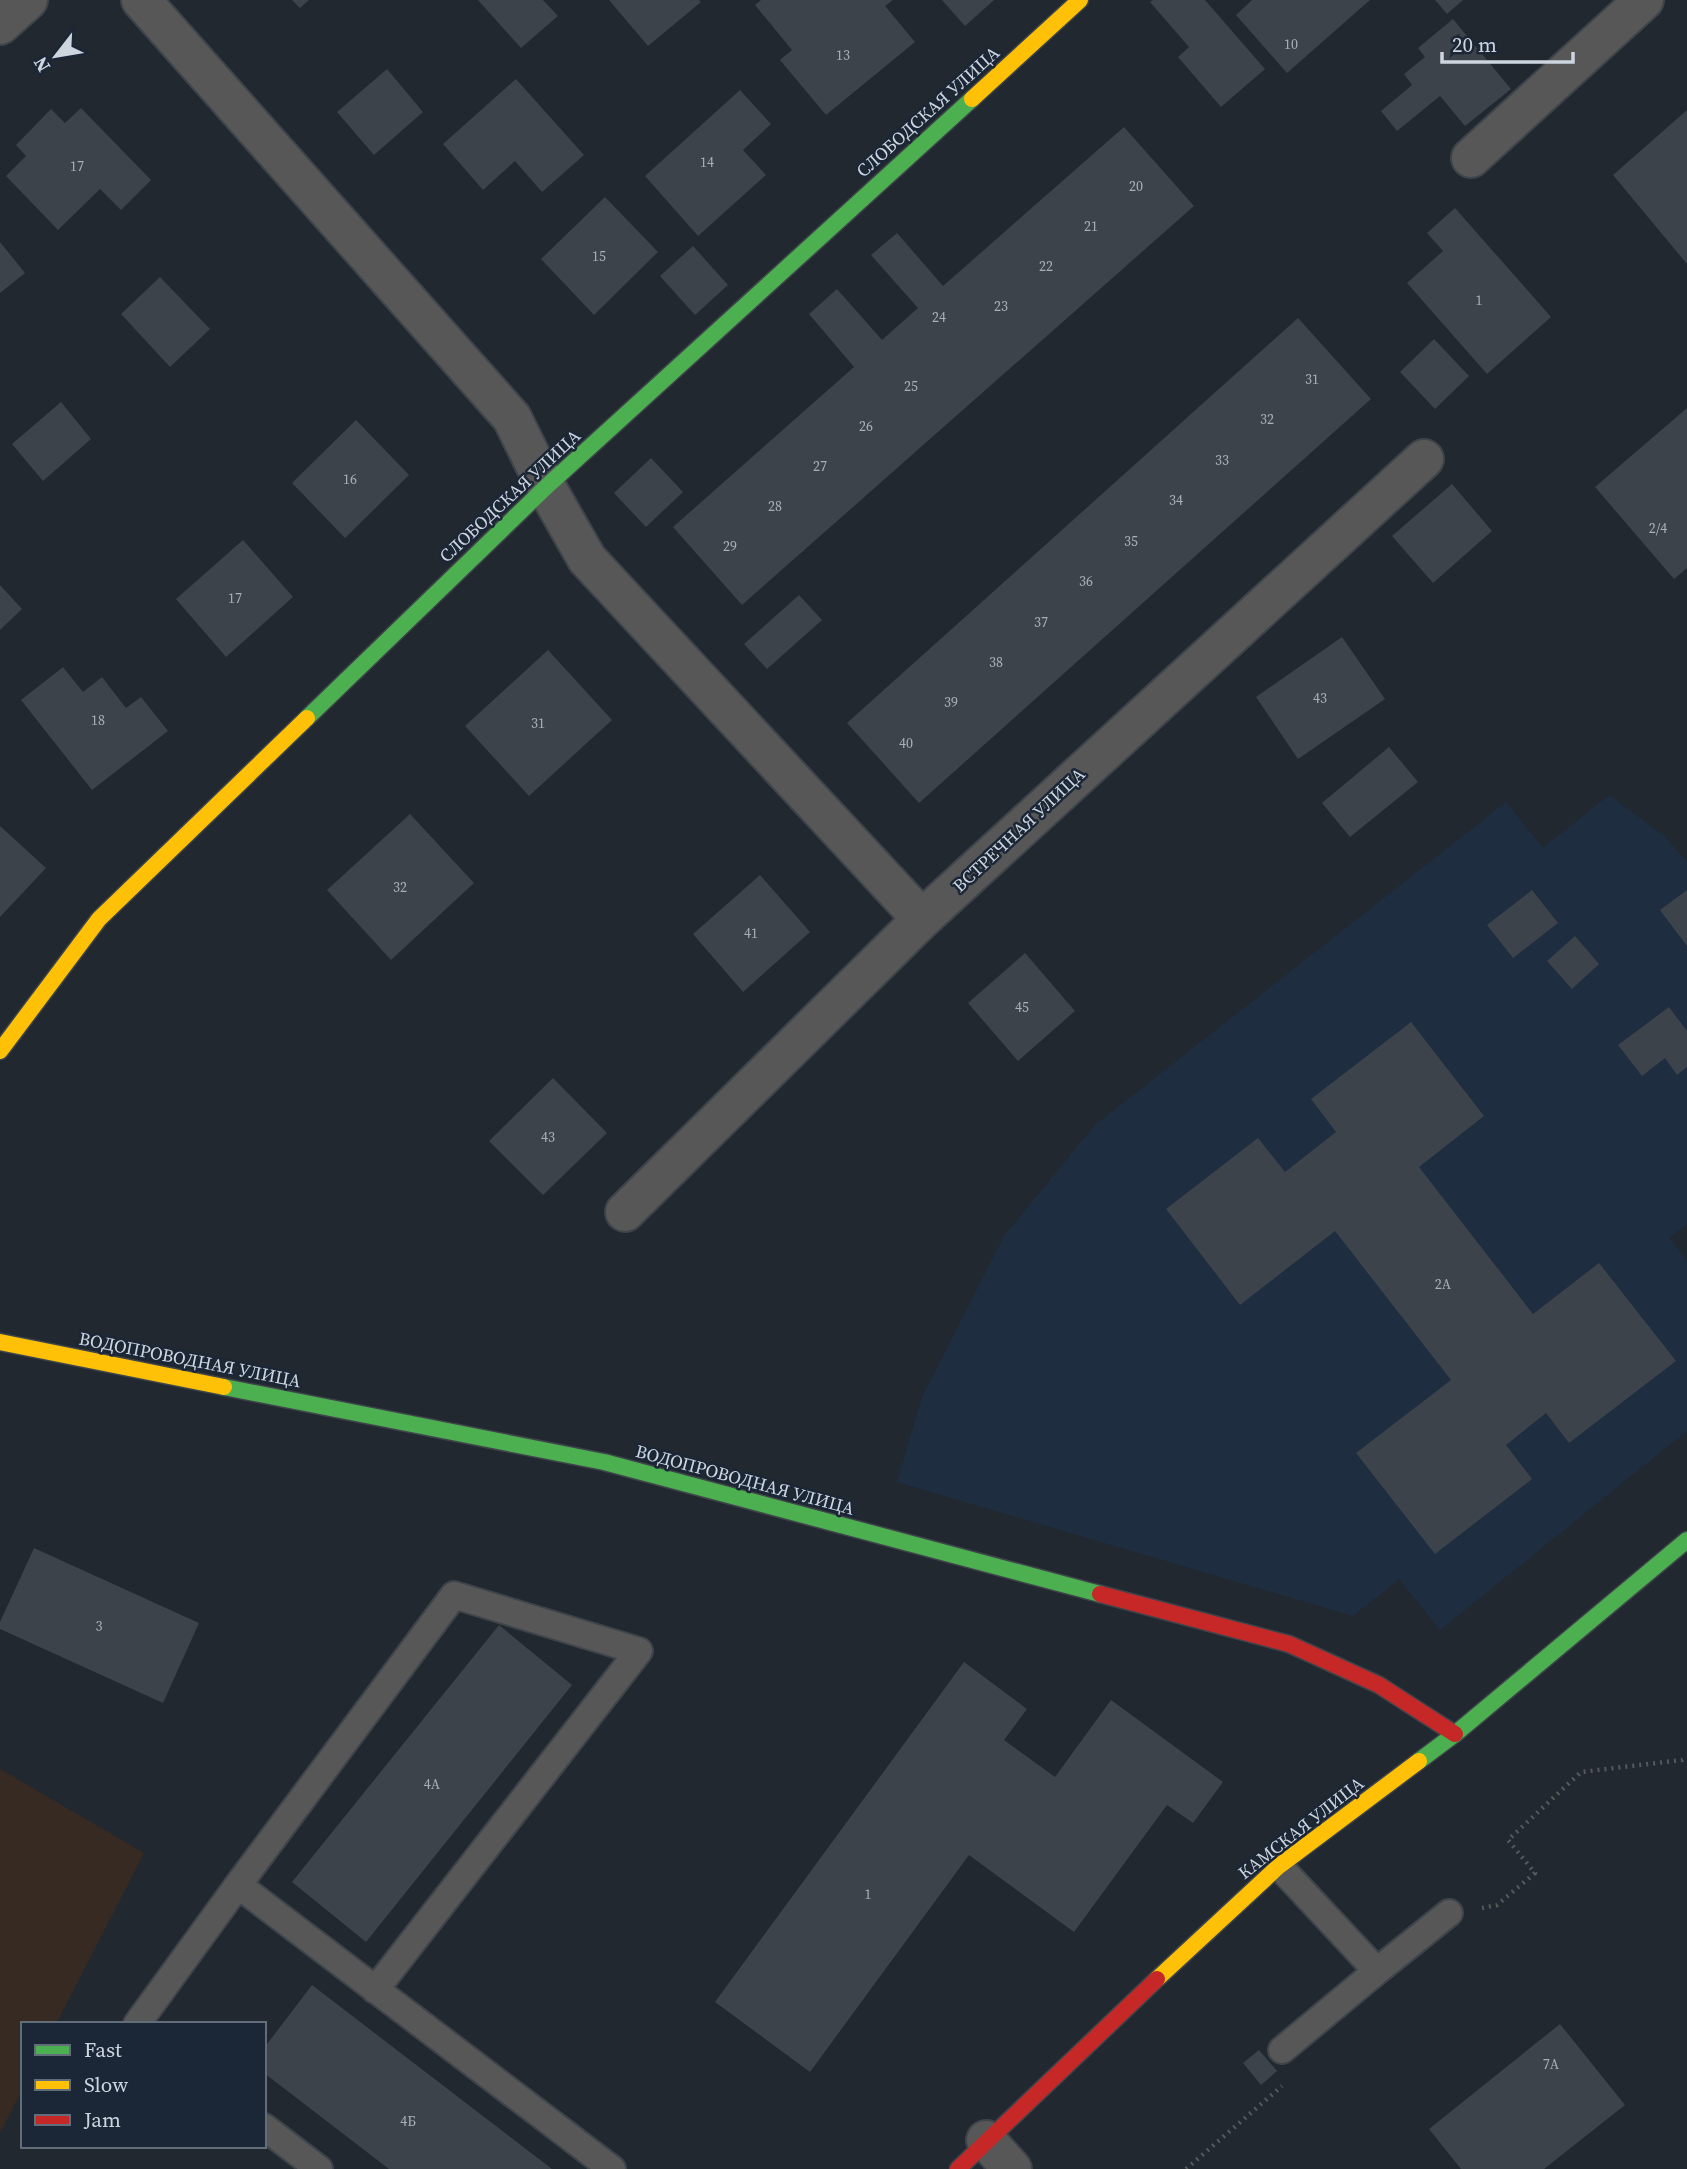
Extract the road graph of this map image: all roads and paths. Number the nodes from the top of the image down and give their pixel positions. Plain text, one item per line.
1 (28, 0) edge
2 (141, 0) edge
3 (1080, 0) edge
4 (1644, 0) edge
5 (0, 25) edge
6 (1471, 158) dead end
7 (1424, 459) dead end
8 (546, 487) junction
9 (922, 919) junction
10 (0, 1051) edge
11 (625, 1212) dead end
12 (0, 1342) edge
13 (1687, 1540) edge
14 (1455, 1734) junction
15 (1687, 1757) edge
16 (1279, 1866) junction
17 (238, 1885) junction
18 (1497, 1905) dead end
19 (1449, 1913) dead end
20 (1377, 1970) junction
21 (375, 1990) junction
22 (138, 2022) edge
23 (1282, 2050) joint
24 (266, 2129) edge
25 (986, 2140) junction
26 (319, 2169) edge
27 (612, 2169) edge
28 (958, 2169) edge
29 (1012, 2169) edge
30 (1186, 2169) edge

1 - 5 street
2 - 8 street
3 - 8 street, СЛОБОДСКАЯ УЛИЦА
4 - 6 street
7 - 9 street, ВСТРЕЧНАЯ УЛИЦА
8 - 9 street
8 - 10 street, СЛОБОДСКАЯ УЛИЦА
9 - 11 street, ВСТРЕЧНАЯ УЛИЦА
12 - 14 street, ВОДОПРОВОДНАЯ УЛИЦА
13 - 14 street, КАМСКАЯ УЛИЦА
14 - 16 street, КАМСКАЯ УЛИЦА
15 - 18 path
16 - 20 lane
16 - 25 street, КАМСКАЯ УЛИЦА
17 - 21 lane
17 - 21 lane
17 - 22 lane
19 - 20 lane
20 - 23 lane
21 - 27 lane
23 - 30 path
24 - 26 lane
25 - 28 street, КАМСКАЯ УЛИЦА
25 - 29 street

